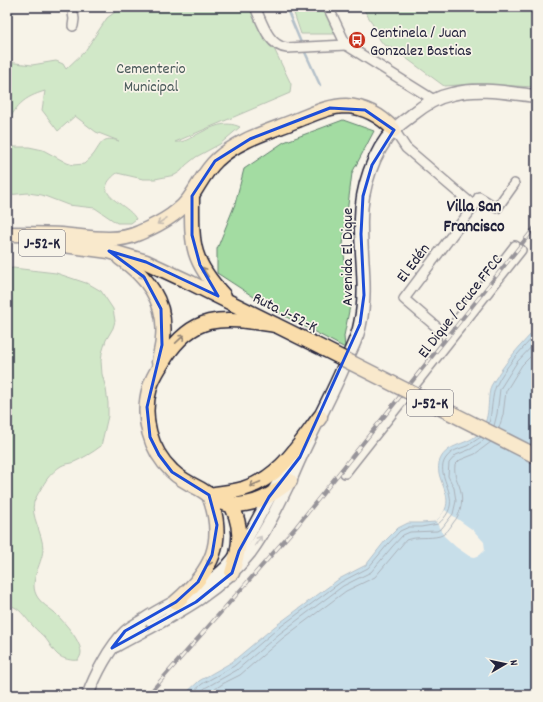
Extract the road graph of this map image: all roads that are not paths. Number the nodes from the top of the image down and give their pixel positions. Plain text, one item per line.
1 (72, 7) edge
2 (255, 7) edge
3 (328, 7) edge
4 (73, 26) dead end
5 (346, 44) junction
6 (536, 96) edge
7 (434, 100) junction
8 (394, 130) junction
9 (514, 184) dead end
10 (192, 196) junction
11 (474, 206) junction
12 (7, 234) edge
13 (7, 241) edge
14 (109, 251) junction
15 (230, 302) junction
16 (275, 325) junction
17 (447, 338) junction
18 (157, 370) junction
19 (320, 417) junction
20 (536, 456) edge
21 (300, 457) junction
22 (345, 473) dead end
23 (290, 481) junction
24 (223, 492) junction
25 (209, 495) junction
26 (269, 497) junction
27 (232, 505) junction
28 (239, 551) junction
29 (232, 573) junction
30 (176, 602) junction
31 (112, 648) junction
32 (88, 695) edge

1 - 4 street
2 - 5 street
3 - 5 street
5 - 7 street
6 - 7 main road, Avenida El Dique
7 - 8 main road, Avenida El Dique
8 - 10 main road
8 - 11 street
8 - 19 main road, Avenida El Dique
9 - 11 street
10 -> 12 main road
15 -> 10 main road
11 - 17 street, El Edén
13 - 14 main road, Ruta J-52-K / J-52-K
14 - 15 main road, Ruta J-52-K / J-52-K
14 -> 18 main road
15 - 16 main road, Ruta J-52-K / J-52-K
18 -> 16 main road
16 - 20 main road, Ruta J-52-K / J-52-K, bridge
17 - 17 street, El Dique / Cruce FFCC
17 - 22 street, El Dique / Cruce FFCC
18 - 25 main road
19 - 21 main road, Avenida El Dique
19 -> 24 main road
21 - 23 main road, Avenida El Dique
21 - 26 street
23 - 26 main road
29 -> 23 street
24 - 25 main road
24 - 27 main road
25 - 27 main road
25 -> 30 main road
26 - 27 main road
26 - 28 street
27 - 28 main road
28 - 29 main road
28 - 30 street
31 -> 29 street
30 - 31 street
31 - 32 street

